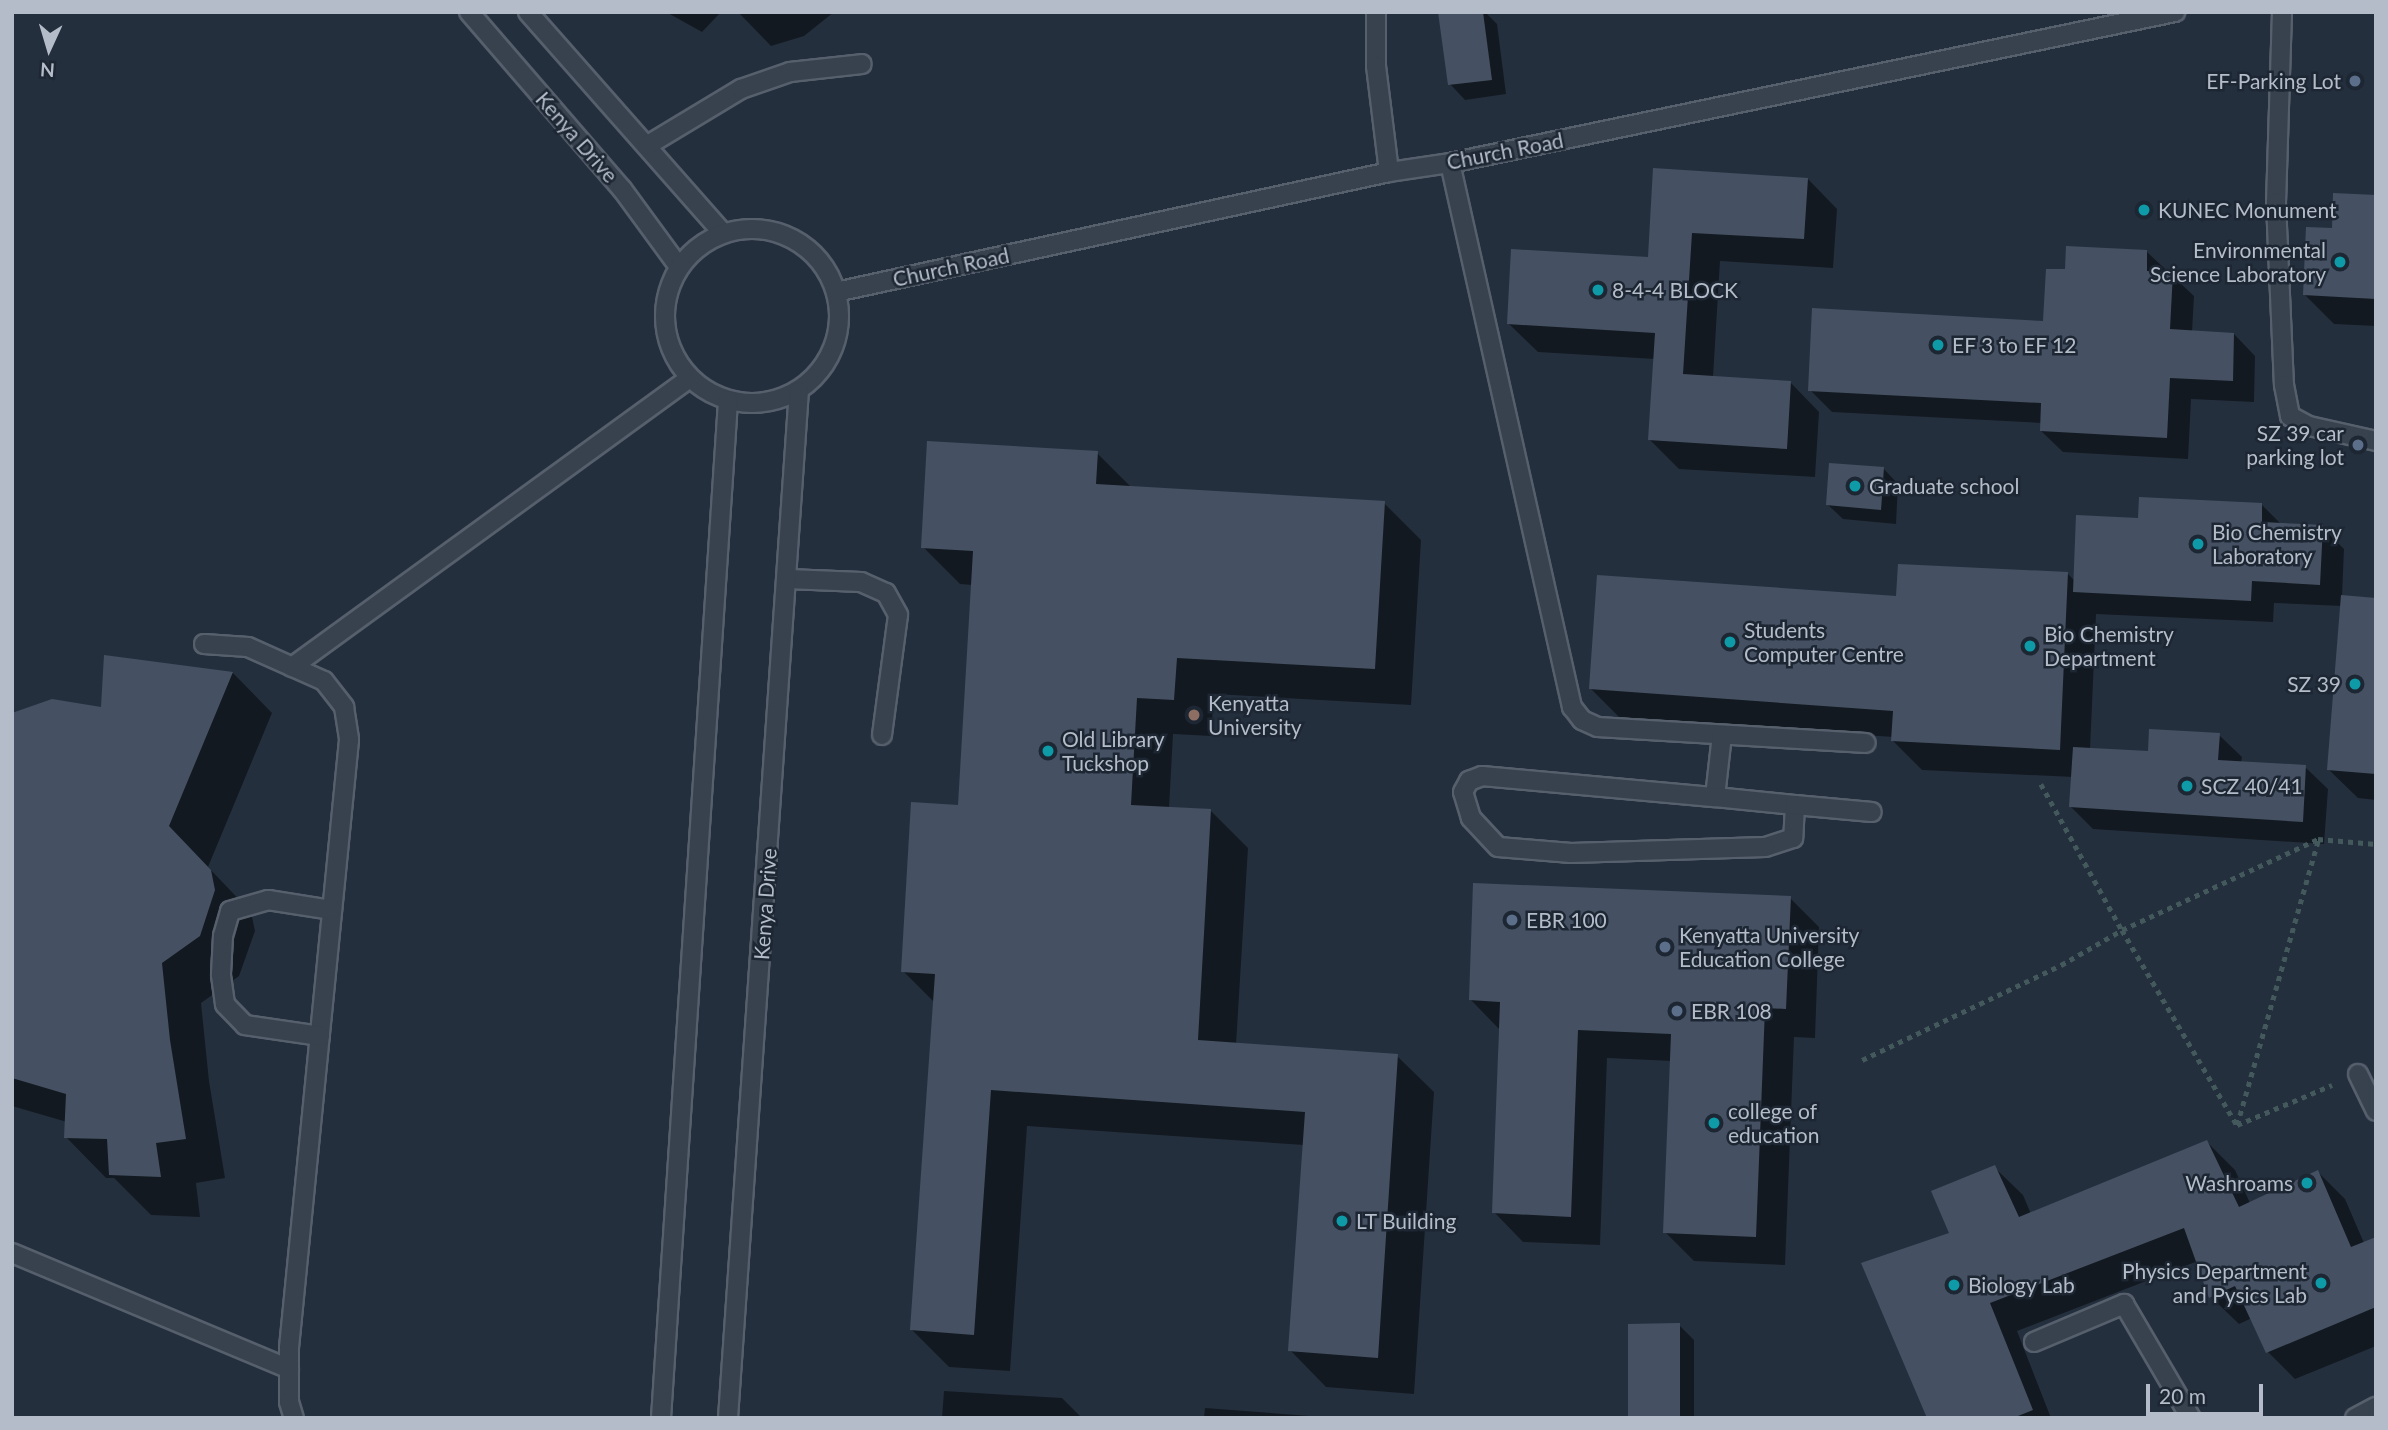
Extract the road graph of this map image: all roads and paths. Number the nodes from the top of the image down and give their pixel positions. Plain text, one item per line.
1 (469, 12) edge
2 (528, 12) edge
3 (1376, 12) edge
4 (2175, 12) edge
5 (2282, 12) edge
6 (862, 64) dead end
7 (648, 145) junction
8 (1450, 163) junction
9 (1389, 173) junction
10 (723, 233) junction
11 (679, 267) junction
12 (836, 292) junction
13 (689, 379) junction
14 (799, 391) junction
15 (729, 400) junction
16 (2376, 441) edge
17 (788, 579) junction
18 (204, 643) dead end
19 (292, 667) junction
20 (882, 735) dead end
21 (1722, 735) junction
22 (1866, 743) dead end
23 (2040, 784) dead end
24 (1714, 797) junction
25 (1795, 805) junction
26 (1872, 812) dead end
27 (2318, 839) junction
28 (2376, 844) edge
29 (332, 909) junction
30 (2122, 930) junction
31 (320, 1036) junction
32 (1862, 1060) dead end
33 (2358, 1074) joint
34 (2376, 1111) edge
35 (2237, 1125) junction
36 (12, 1253) edge
37 (2034, 1342) dead end
38 (289, 1369) junction
39 (2376, 1407) edge
40 (294, 1418) edge
41 (661, 1418) edge
42 (728, 1418) edge
43 (2190, 1418) edge
44 (2355, 1418) edge

1 - 11 lane, Kenya Drive
2 - 7 lane
3 - 9 lane
4 - 8 lane, Church Road
5 - 16 lane
6 - 7 lane
7 - 10 lane
8 - 9 lane, Church Road
8 - 21 lane
9 - 12 lane, Church Road
10 - 11 lane
10 - 12 lane
11 - 13 lane
12 - 14 lane
13 - 15 lane
13 - 19 lane
14 - 15 lane
14 - 17 lane, Kenya Drive
15 - 41 lane
17 - 20 lane
17 - 42 lane, Kenya Drive
18 - 19 lane
19 - 29 lane
21 - 22 lane
21 - 24 lane
23 - 30 path
24 - 25 lane
24 - 25 lane
25 - 26 lane
27 - 28 path
27 - 30 path
27 - 35 path
29 - 31 lane
29 - 31 lane
30 - 32 path
30 - 35 path
31 - 38 lane
33 - 34 lane
33 - 35 path
36 - 38 lane
37 - 43 lane
38 - 40 lane
39 - 44 lane

